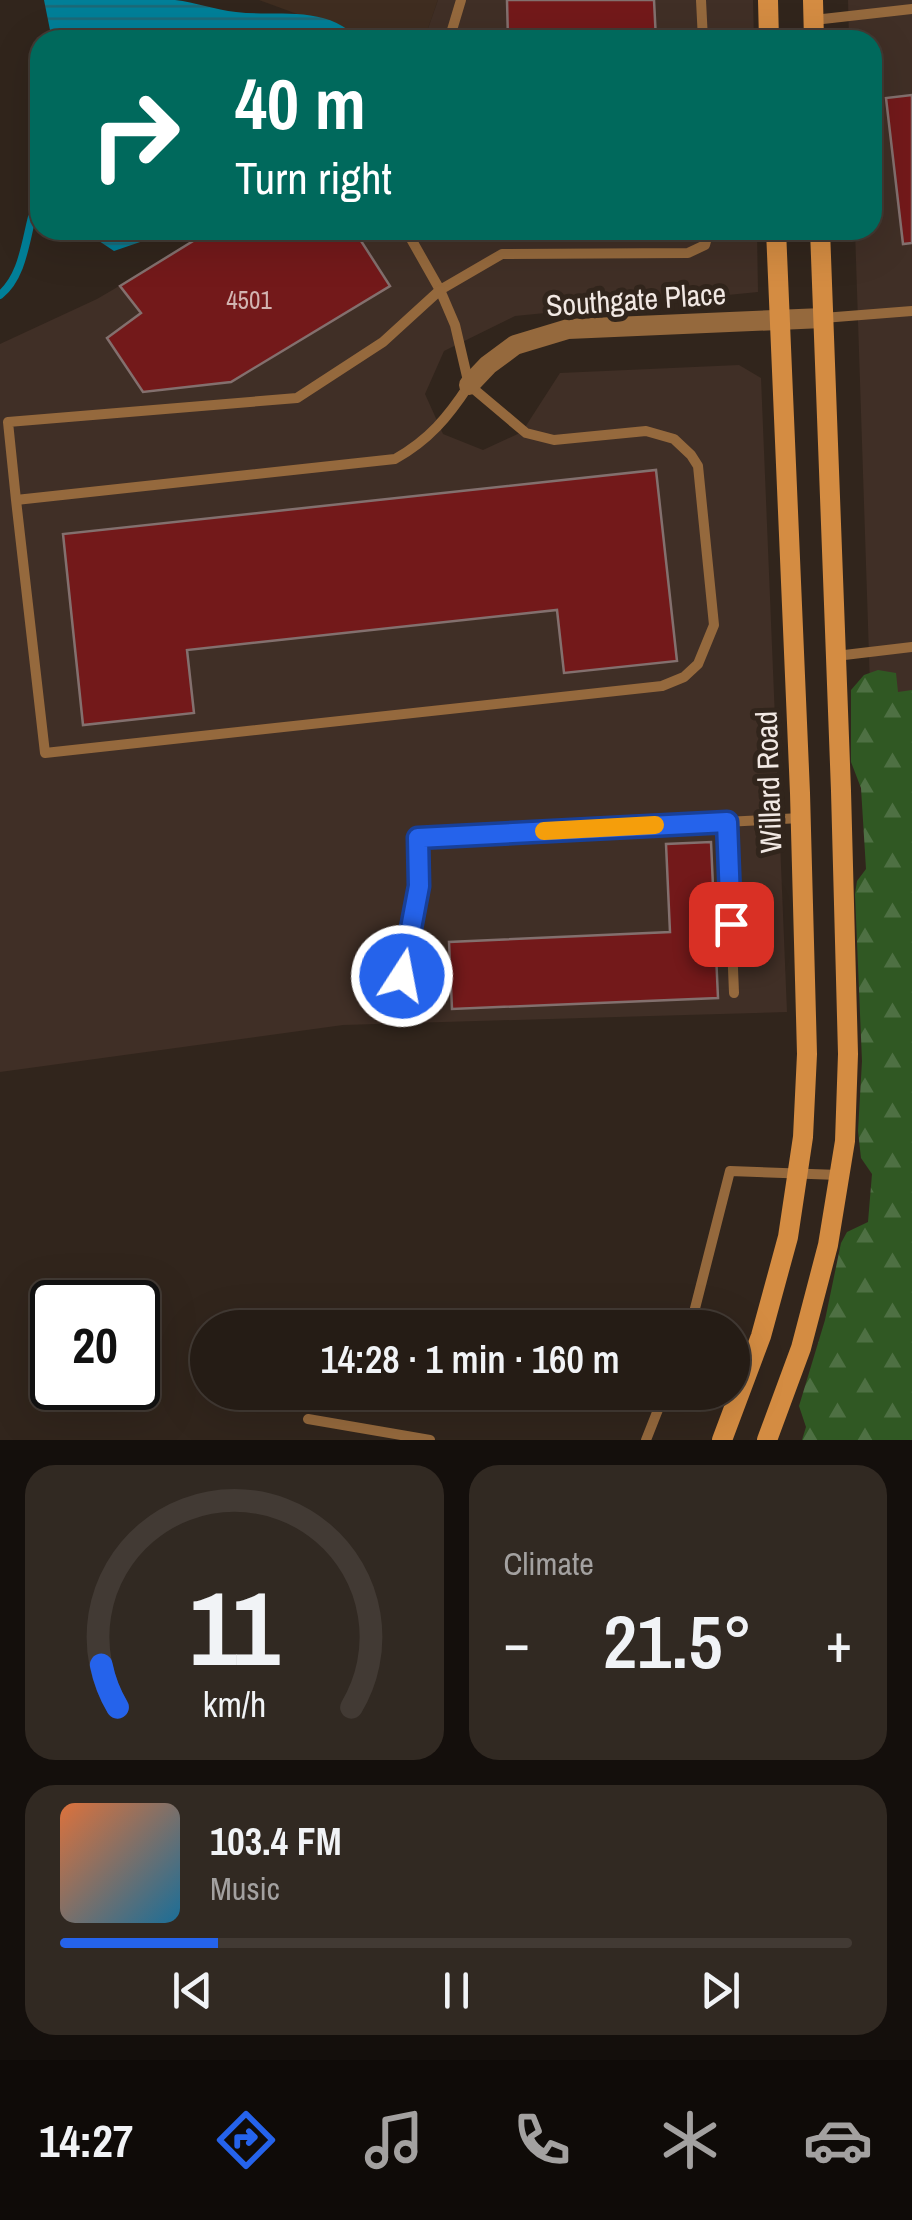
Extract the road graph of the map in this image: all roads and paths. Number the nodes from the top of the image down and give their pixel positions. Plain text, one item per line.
1 (461, 0) edge
2 (701, 0) edge
3 (768, 0) edge
4 (912, 9) edge
5 (813, 20) edge
6 (452, 30) edge
7 (702, 30) edge
8 (770, 30) edge
9 (412, 240) edge
10 (706, 240) edge
11 (776, 240) edge
12 (820, 240) edge
13 (440, 290) junction
14 (912, 311) edge
15 (823, 318) junction
16 (779, 320) junction
17 (468, 384) junction
18 (16, 500) junction
19 (912, 647) edge
20 (836, 656) junction
21 (800, 818) junction
22 (727, 822) junction
23 (402, 976) dead end
24 (734, 993) dead end
25 (798, 1173) junction
26 (839, 1175) junction
27 (695, 1310) edge
28 (658, 1410) edge
29 (308, 1419) dead end
30 (430, 1440) edge
31 (646, 1440) edge
32 (722, 1440) edge
33 (767, 1440) edge

1 - 6 lane
2 - 7 lane
3 - 8 main road
4 - 5 lane
9 - 13 lane
10 - 13 lane
11 - 16 main road, Willard Road
12 - 15 main road
13 - 17 lane
13 - 18 lane
14 - 15 lane
15 - 16 street, Southgate Place
15 - 20 main road
16 - 17 street, Southgate Place
16 - 21 main road, Willard Road
17 - 18 lane
17 - 18 lane
19 - 20 lane
20 - 26 main road
21 - 22 lane
21 - 25 main road, Willard Road
22 - 23 lane
22 - 24 lane
25 - 26 lane
25 - 27 lane
25 - 32 main road, Willard Road
26 - 33 main road
28 - 31 lane
29 - 30 lane

